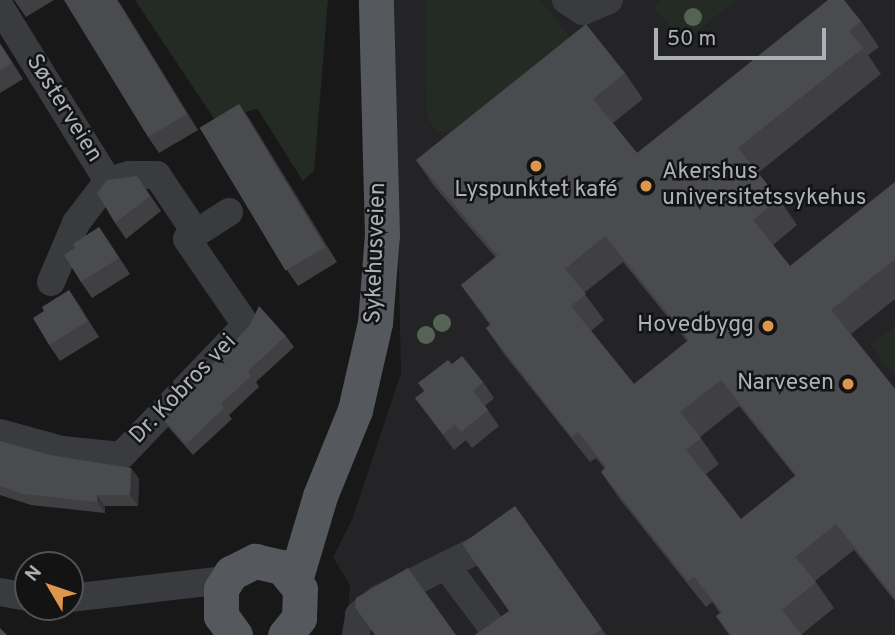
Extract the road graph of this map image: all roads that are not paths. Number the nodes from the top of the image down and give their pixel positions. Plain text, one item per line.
1 (376, 0) edge
2 (565, 0) edge
3 (609, 0) edge
4 (0, 7) edge
5 (8, 37) edge
6 (108, 181) junction
7 (229, 212) dead end
8 (196, 233) junction
9 (51, 282) dead end
10 (0, 433) edge
11 (320, 496) junction
12 (485, 546) edge
13 (264, 561) junction
14 (446, 566) junction
15 (296, 580) junction
16 (84, 597) edge
17 (224, 617) edge
18 (298, 629) edge
19 (356, 635) edge
20 (498, 635) edge

1 - 11 main road, Sykehusveien
2 - 3 street
4 - 5 street, Søsterveien
5 - 6 street, Søsterveien
6 - 8 street, Søsterveien
6 - 9 street
7 - 8 street
8 - 10 street, Dr. Kobros vei
11 - 13 main road, Sykehusveien
11 - 15 main road, Sykehusveien
12 - 14 street
13 - 15 main road
13 - 17 main road
14 - 19 street
14 - 20 street
15 - 18 main road
16 - 17 street

